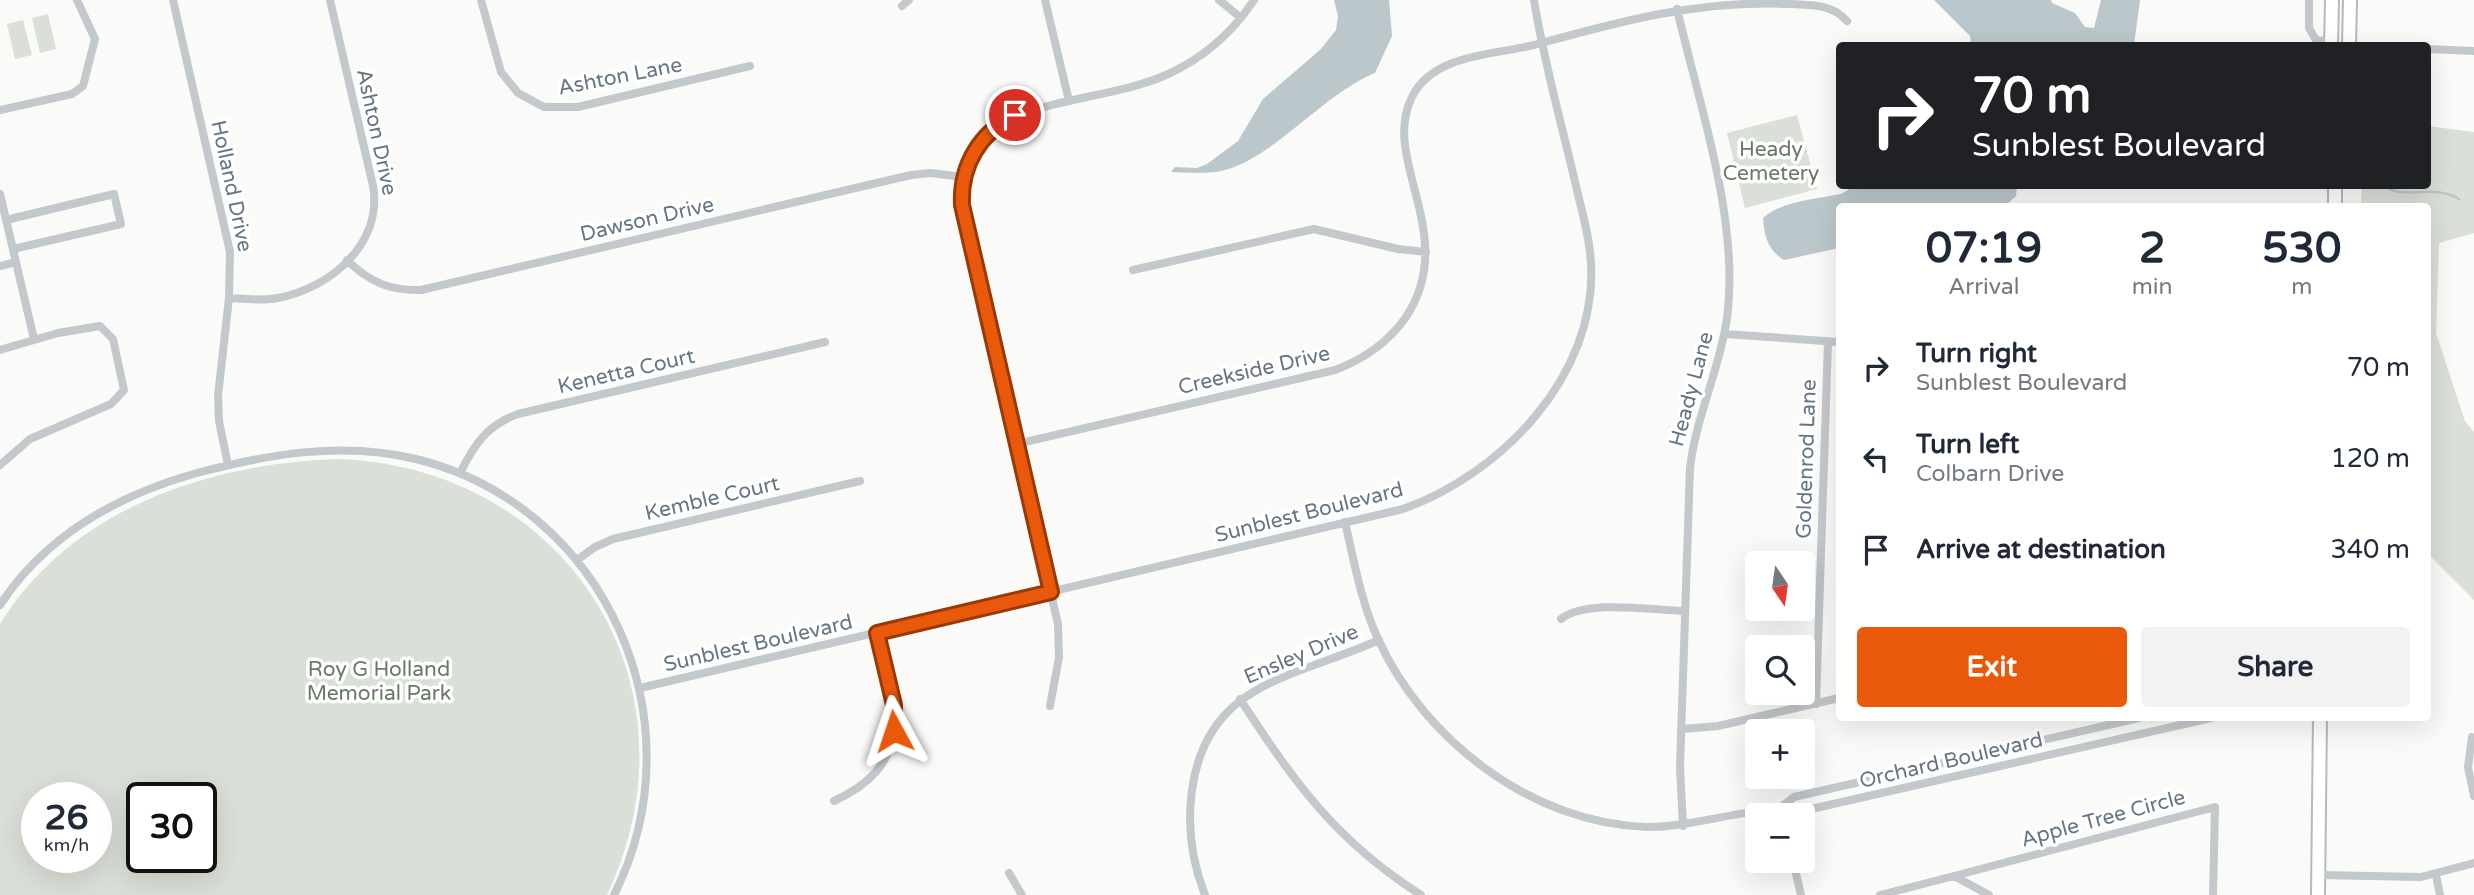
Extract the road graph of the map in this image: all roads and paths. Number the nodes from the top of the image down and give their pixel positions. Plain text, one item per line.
1 (77, 0) edge
2 (173, 0) edge
3 (330, 0) edge
4 (481, 0) edge
5 (1045, 0) edge
6 (1219, 0) edge
7 (1254, 0) edge
8 (1534, 0) edge
9 (2309, 0) edge
10 (2332, 0) edge
11 (2350, 0) edge
12 (1677, 9) junction
13 (1241, 18) junction
14 (1847, 22) dead end
15 (1543, 42) junction
16 (2324, 42) edge
17 (2331, 42) edge
18 (2349, 42) edge
19 (2431, 49) edge
20 (2474, 51) edge
21 (750, 66) dead end
22 (1069, 101) junction
23 (0, 110) edge
24 (963, 177) junction
25 (0, 194) edge
26 (6, 220) junction
27 (13, 249) junction
28 (1426, 252) junction
29 (347, 260) junction
30 (16, 262) junction
31 (0, 266) edge
32 (1133, 270) dead end
33 (229, 298) junction
34 (1725, 334) junction
35 (34, 339) junction
36 (825, 342) dead end
37 (1828, 342) junction
38 (1836, 342) edge
39 (0, 350) edge
40 (1016, 443) junction
41 (0, 465) edge
42 (228, 465) junction
43 (460, 473) junction
44 (860, 481) dead end
45 (1345, 522) junction
46 (578, 561) junction
47 (1051, 592) junction
48 (0, 605) edge
49 (1685, 611) junction
50 (1561, 619) dead end
51 (877, 633) junction
52 (1379, 640) junction
53 (640, 688) junction
54 (1240, 699) junction
55 (1836, 699) edge
56 (1816, 704) junction
57 (1050, 706) dead end
58 (2125, 721) edge
59 (2198, 721) edge
60 (2320, 721) edge
61 (1682, 729) junction
62 (2472, 737) edge
63 (2474, 796) edge
64 (834, 802) dead end
65 (1789, 803) edge
66 (1815, 808) edge
67 (1745, 817) edge
68 (1684, 826) junction
69 (2474, 863) edge
70 (1009, 873) dead end
71 (1796, 873) edge
72 (2319, 875) junction
73 (2436, 875) junction
74 (1954, 876) junction
75 (614, 895) edge
76 (1022, 895) edge
77 (1205, 895) edge
78 (1421, 895) edge
79 (1801, 895) edge
80 (1880, 895) edge
81 (1989, 895) edge
82 (2213, 895) edge
83 (2318, 895) edge
84 (2440, 895) edge

1 - 23 street
2 - 33 street, Holland Drive
3 - 29 street, Ashton Drive
4 - 21 street, Ashton Lane
5 - 22 street
6 - 13 street
7 - 13 street
8 - 15 street, Sunblest Boulevard
9 - 16 street
10 - 17 main road
11 - 18 main road
12 - 14 street, Creekside Drive
12 - 15 street, Creekside Drive
12 - 34 street, Heady Lane
13 - 22 street
15 - 28 street, Creekside Drive
15 - 45 street, Sunblest Boulevard
19 - 20 street
22 - 24 street
24 - 29 street, Dawson Drive
24 - 40 street
25 - 26 street
26 - 27 street
26 - 27 street
27 - 30 street
28 - 32 street
28 - 40 street, Creekside Drive
29 - 33 street, Ashton Drive
30 - 31 street
30 - 35 street
33 - 42 street, Holland Drive
34 - 37 street
34 - 49 street, Heady Lane
35 - 39 street
35 - 41 street
36 - 43 street, Kenetta Court
37 - 38 street
37 - 56 street, Goldenrod Lane
40 - 47 street
42 - 43 street
42 - 48 street
43 - 46 street
44 - 46 street, Kemble Court
45 - 47 street, Sunblest Boulevard
45 - 52 street, Orchard Boulevard
46 - 53 street
47 - 51 street, Sunblest Boulevard
47 - 57 street
49 - 50 street
49 - 61 street, Heady Lane
51 - 53 street, Sunblest Boulevard
51 - 64 street
52 - 54 street, Ensley Drive
52 - 68 street, Orchard Boulevard
53 - 75 street
54 - 77 street, Ensley Drive
54 - 78 street
55 - 56 street
56 - 61 street
58 - 65 street, Orchard Boulevard
59 - 66 street, Orchard Boulevard
60 - 72 main road
61 - 68 street, Heady Lane
62 - 63 street
67 - 68 street, Orchard Boulevard
69 - 73 street
70 - 76 street
71 - 79 street
72 - 73 street
72 - 83 main road
73 - 84 street
74 - 80 street
74 - 81 street
74 - 82 street, Apple Tree Circle

